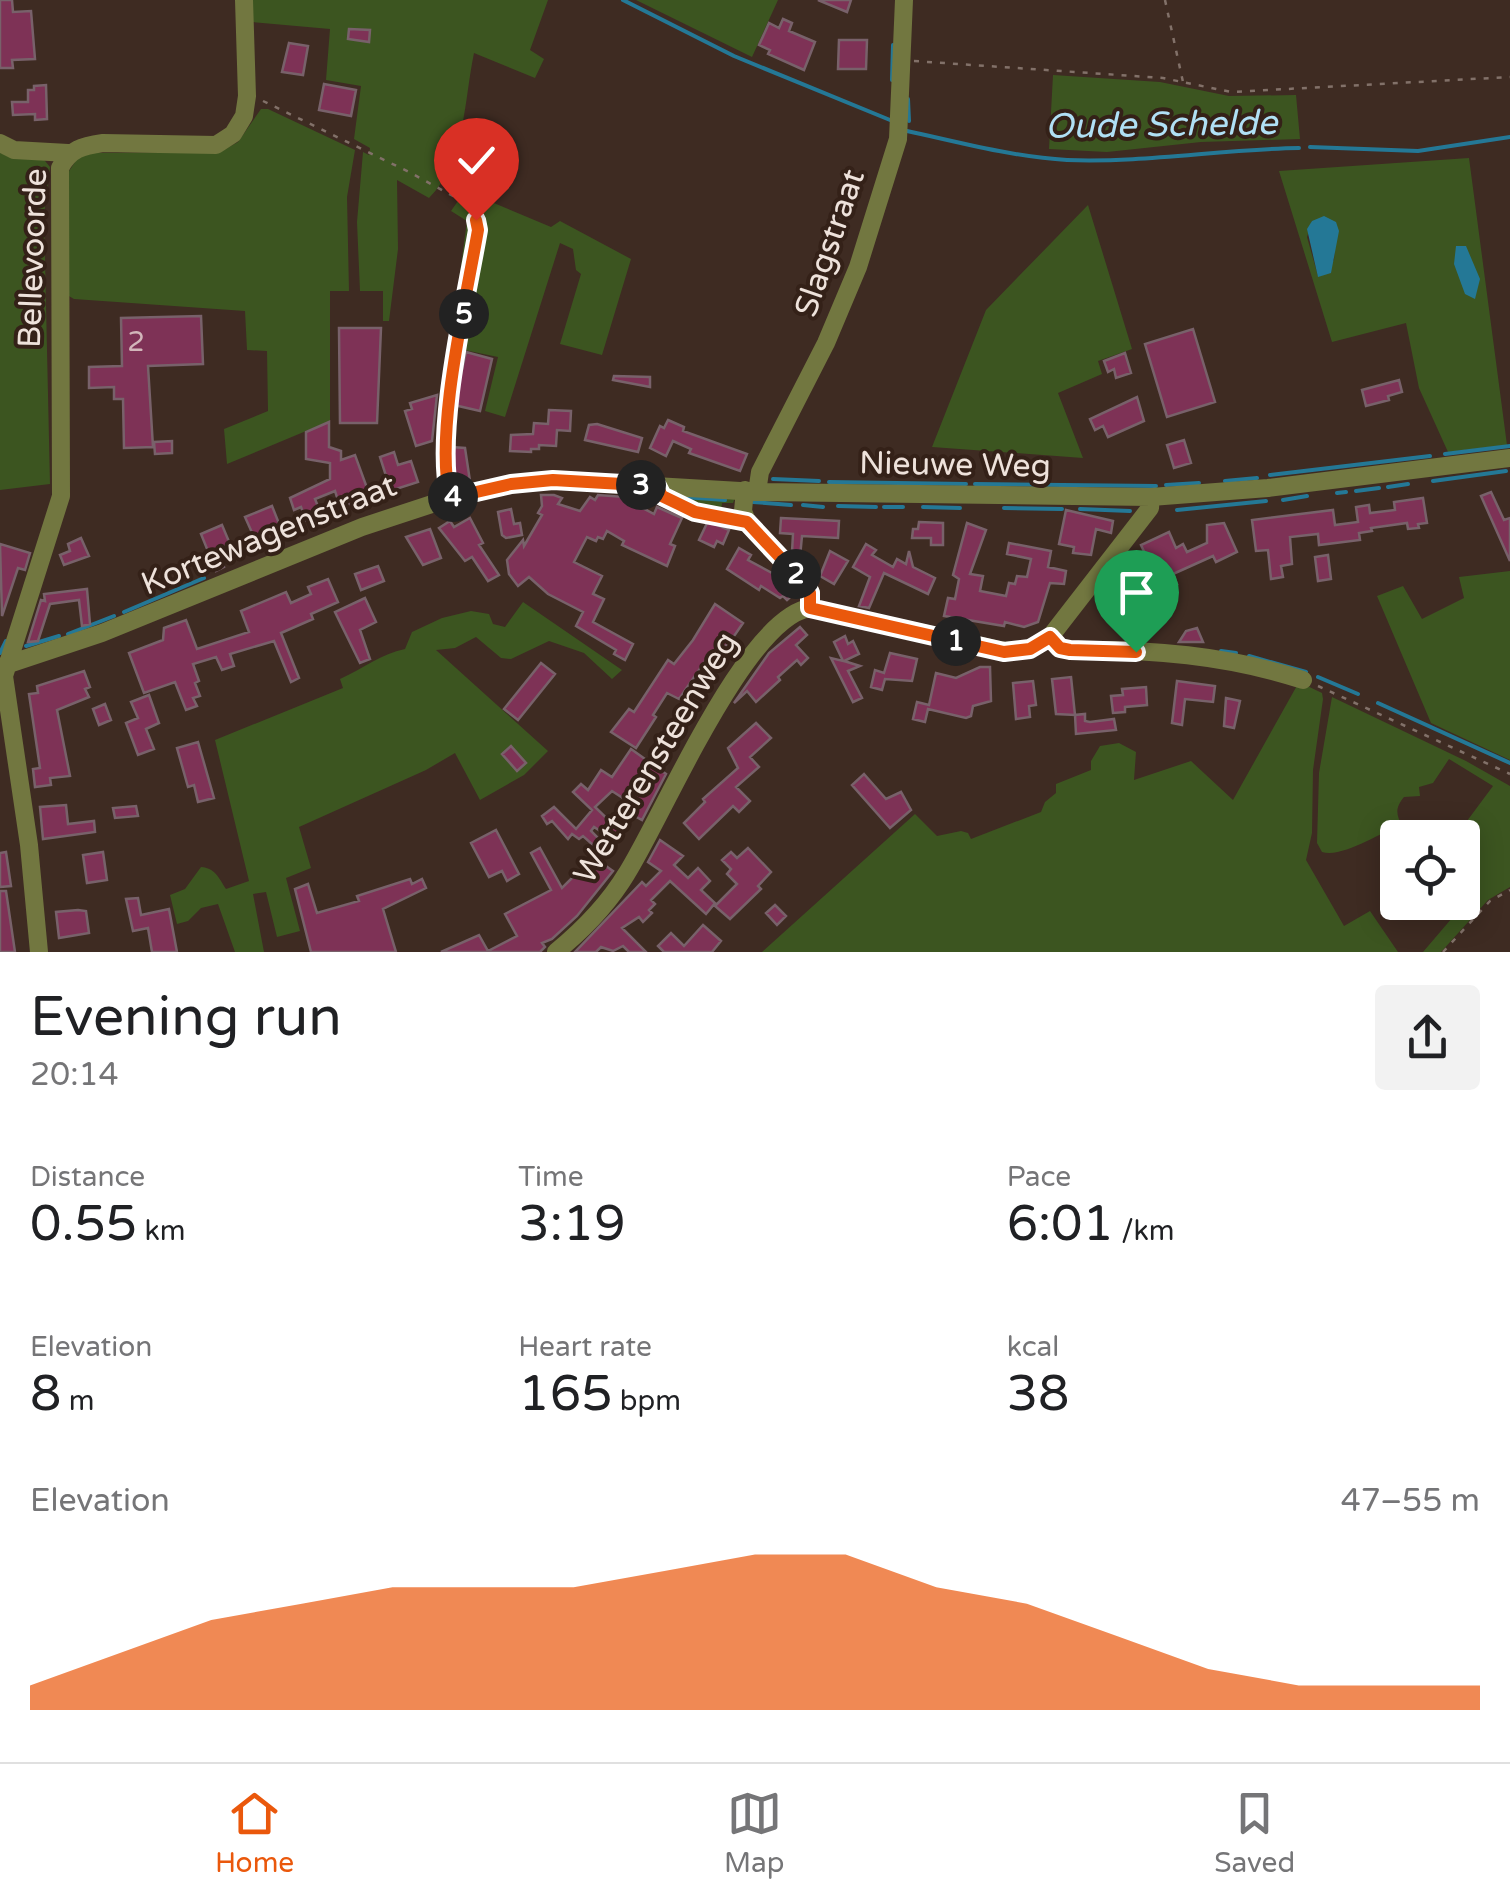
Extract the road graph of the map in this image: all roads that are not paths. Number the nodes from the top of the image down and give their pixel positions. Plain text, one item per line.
1 (244, 0) edge
2 (904, 0) edge
3 (0, 144) edge
4 (68, 154) junction
5 (1510, 458) edge
6 (751, 491) junction
7 (1151, 497) junction
8 (810, 608) junction
9 (1050, 637) junction
10 (4, 666) edge
11 (1303, 680) road end
12 (40, 952) edge
13 (556, 952) edge

1 - 4 street, Bellevoorde
2 - 6 street, Slagstraat
3 - 4 street
4 - 10 street, Bellevoorde
5 - 7 street
6 - 7 street, Nieuwe Weg
6 - 8 street
6 - 10 street, Kortewagenstraat
7 - 9 street
8 - 9 street
8 - 13 street, Wetterensteenweg
9 - 11 street
10 - 12 street, Bellevoorde

